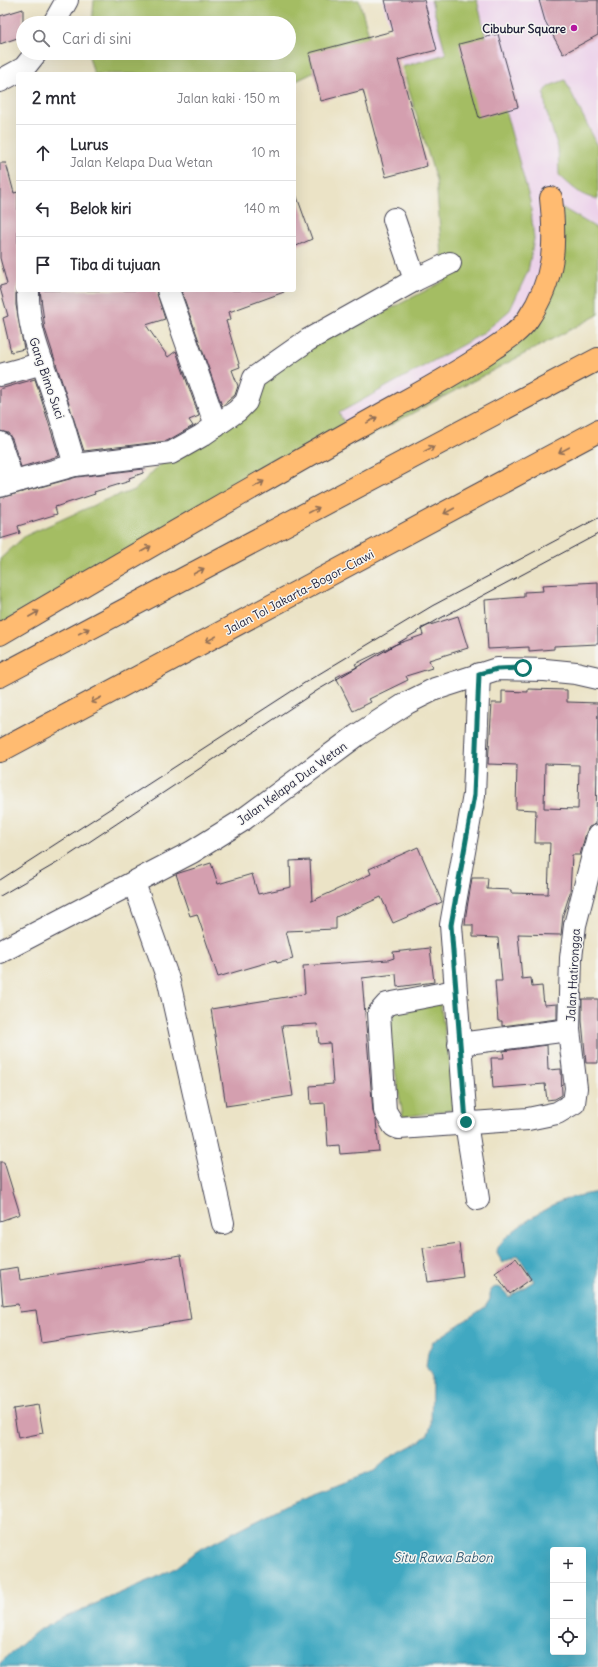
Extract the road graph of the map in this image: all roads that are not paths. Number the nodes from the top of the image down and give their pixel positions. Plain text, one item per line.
1 (67, 0) edge
2 (58, 16) edge
3 (30, 60) edge
4 (16, 72) edge
5 (17, 72) edge
6 (0, 81) edge
7 (551, 198) dead end
8 (394, 219) dead end
9 (450, 264) dead end
10 (415, 280) junction
11 (28, 292) edge
12 (169, 292) edge
13 (598, 358) edge
14 (43, 363) junction
15 (0, 375) edge
16 (216, 426) junction
17 (598, 431) edge
18 (0, 443) edge
19 (75, 465) junction
20 (7, 484) edge
21 (0, 634) edge
22 (479, 674) junction
23 (0, 676) edge
24 (598, 678) edge
25 (0, 751) edge
26 (598, 836) edge
27 (134, 883) junction
28 (0, 952) edge
29 (455, 991) junction
30 (569, 1030) junction
31 (459, 1044) junction
32 (466, 1122) junction
33 (478, 1199) dead end
34 (223, 1223) dead end

1 - 2 street
3 - 5 street
4 - 6 street
21 -> 7 highway
8 - 10 street
9 - 10 street
10 - 16 street
11 - 14 street, Gang Bimo Suci
12 - 16 street
23 -> 13 highway
14 - 15 street
14 - 19 street, Gang Bimo Suci
16 - 19 street
17 -> 25 highway, Jalan Tol Jakarta–Bogor–Ciawi
18 - 20 street
19 - 20 street
22 - 24 street, Jalan Kelapa Dua Wetan
22 - 27 street, Jalan Kelapa Dua Wetan
22 - 29 street
26 - 30 street, Jalan Hatirongga
27 - 28 street, Jalan Kelapa Dua Wetan
27 - 34 street
29 - 31 street
29 - 32 street
30 - 31 street, Jalan Hatirongga
30 - 32 street
31 - 32 street
32 - 33 street

